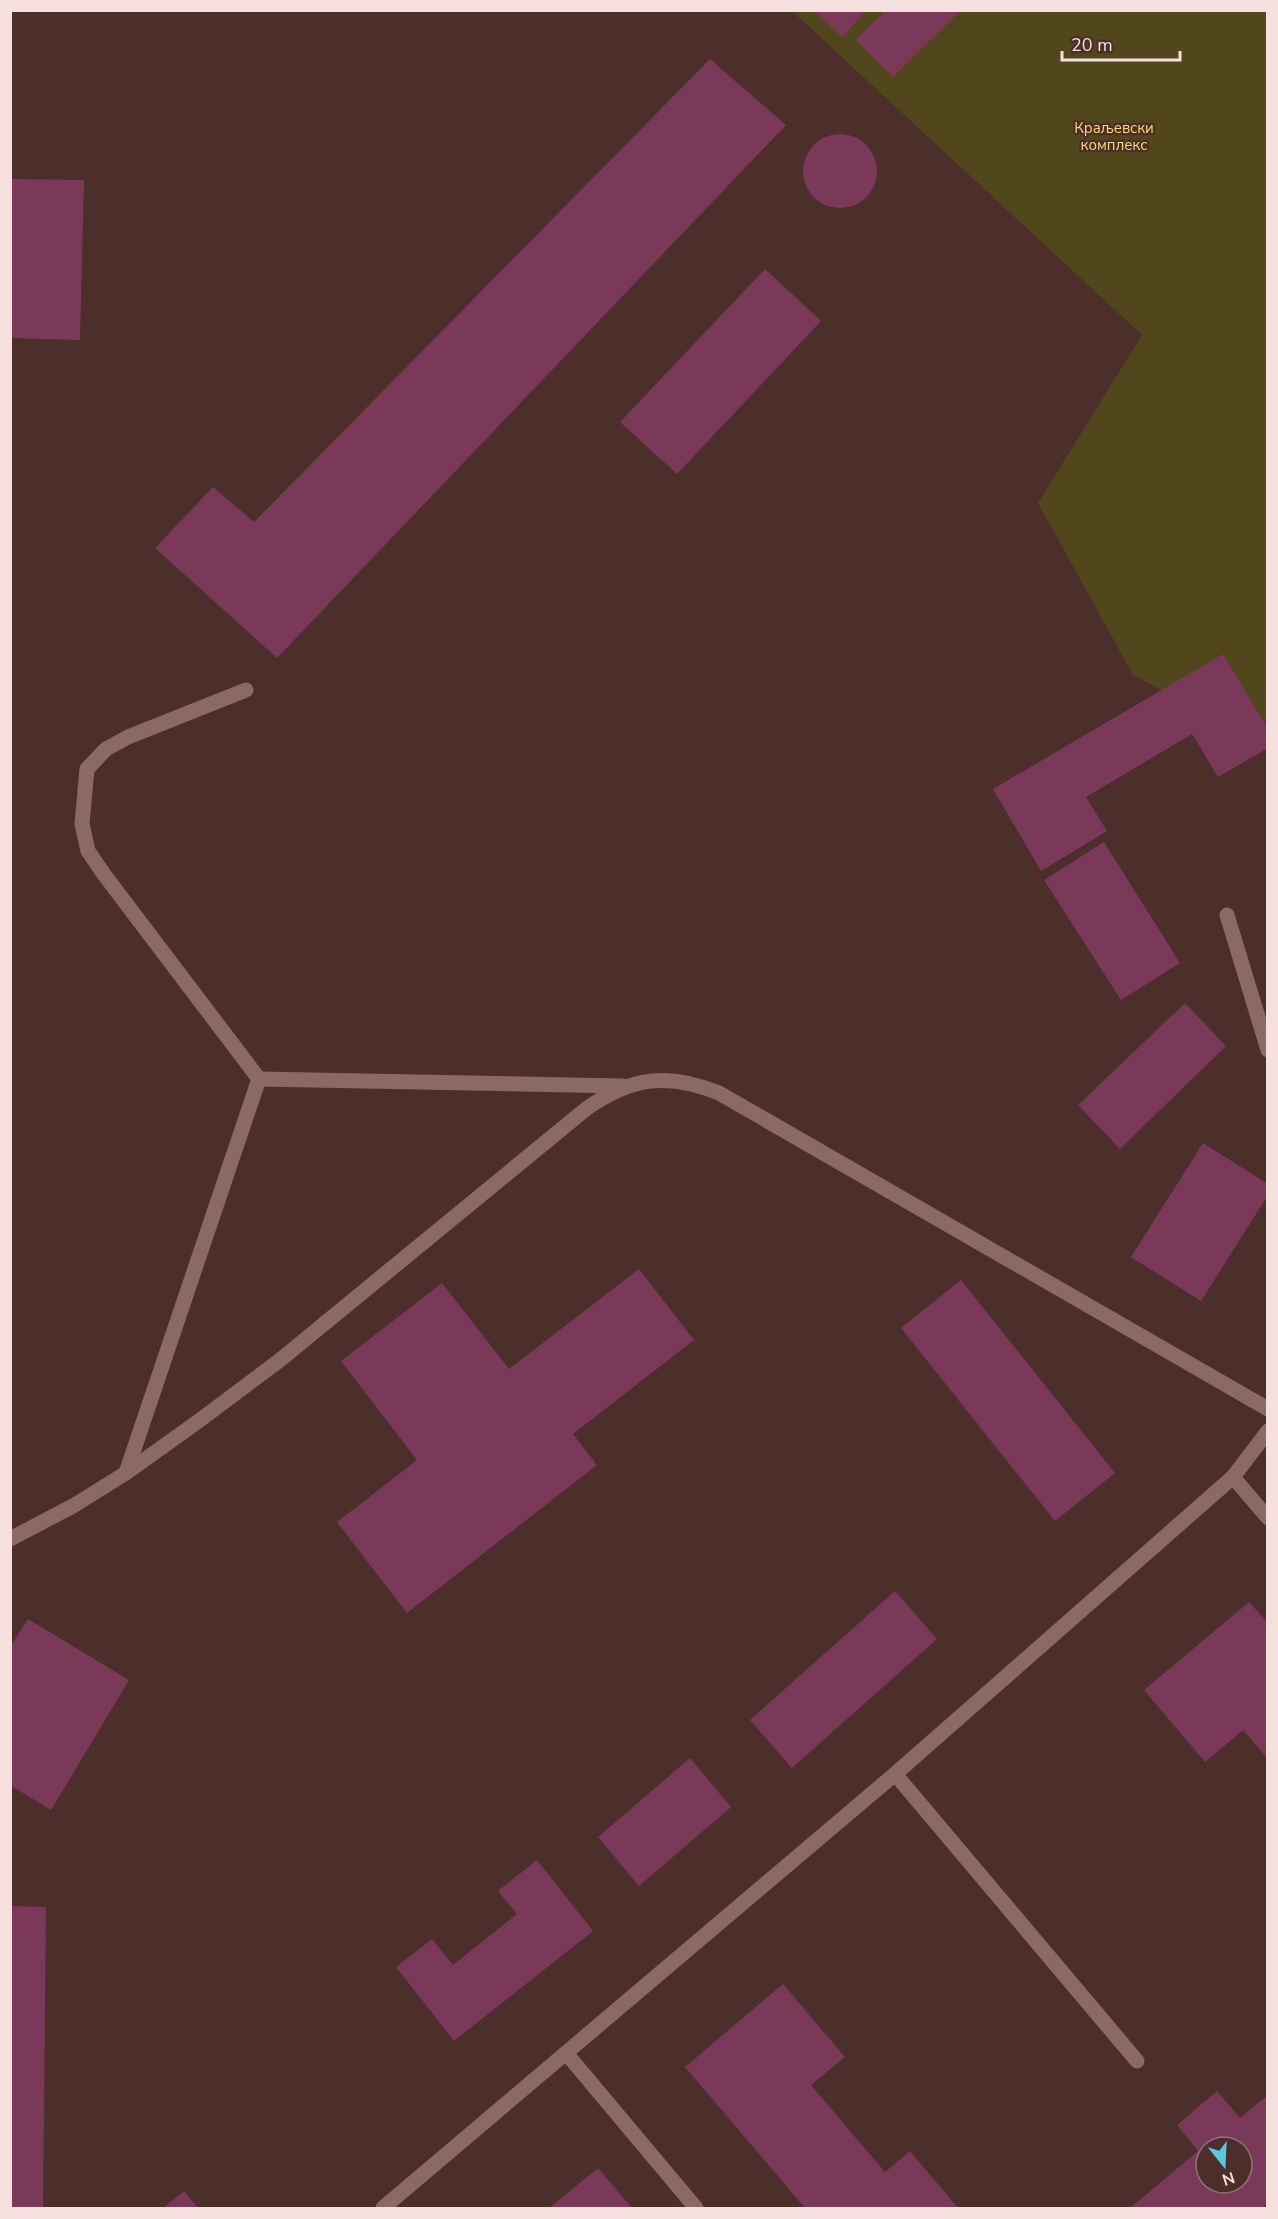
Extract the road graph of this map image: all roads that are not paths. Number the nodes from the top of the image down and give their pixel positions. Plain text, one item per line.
1 (246, 690) dead end
2 (1227, 915) dead end
3 (1268, 1050) edge
4 (259, 1079) junction
5 (628, 1086) junction
6 (1268, 1409) edge
7 (1268, 1431) edge
8 (126, 1473) junction
9 (1233, 1477) junction
10 (1268, 1518) edge
11 (10, 1539) edge
12 (895, 1774) junction
13 (566, 2054) junction
14 (1137, 2061) dead end
15 (383, 2208) edge
16 (696, 2208) edge

1 - 4 lane
2 - 3 lane
4 - 5 lane
4 - 8 lane
5 - 6 lane
5 - 8 lane
7 - 9 lane
8 - 11 lane
9 - 10 lane
9 - 12 lane
12 - 13 lane
12 - 14 lane
13 - 15 lane
13 - 16 lane

